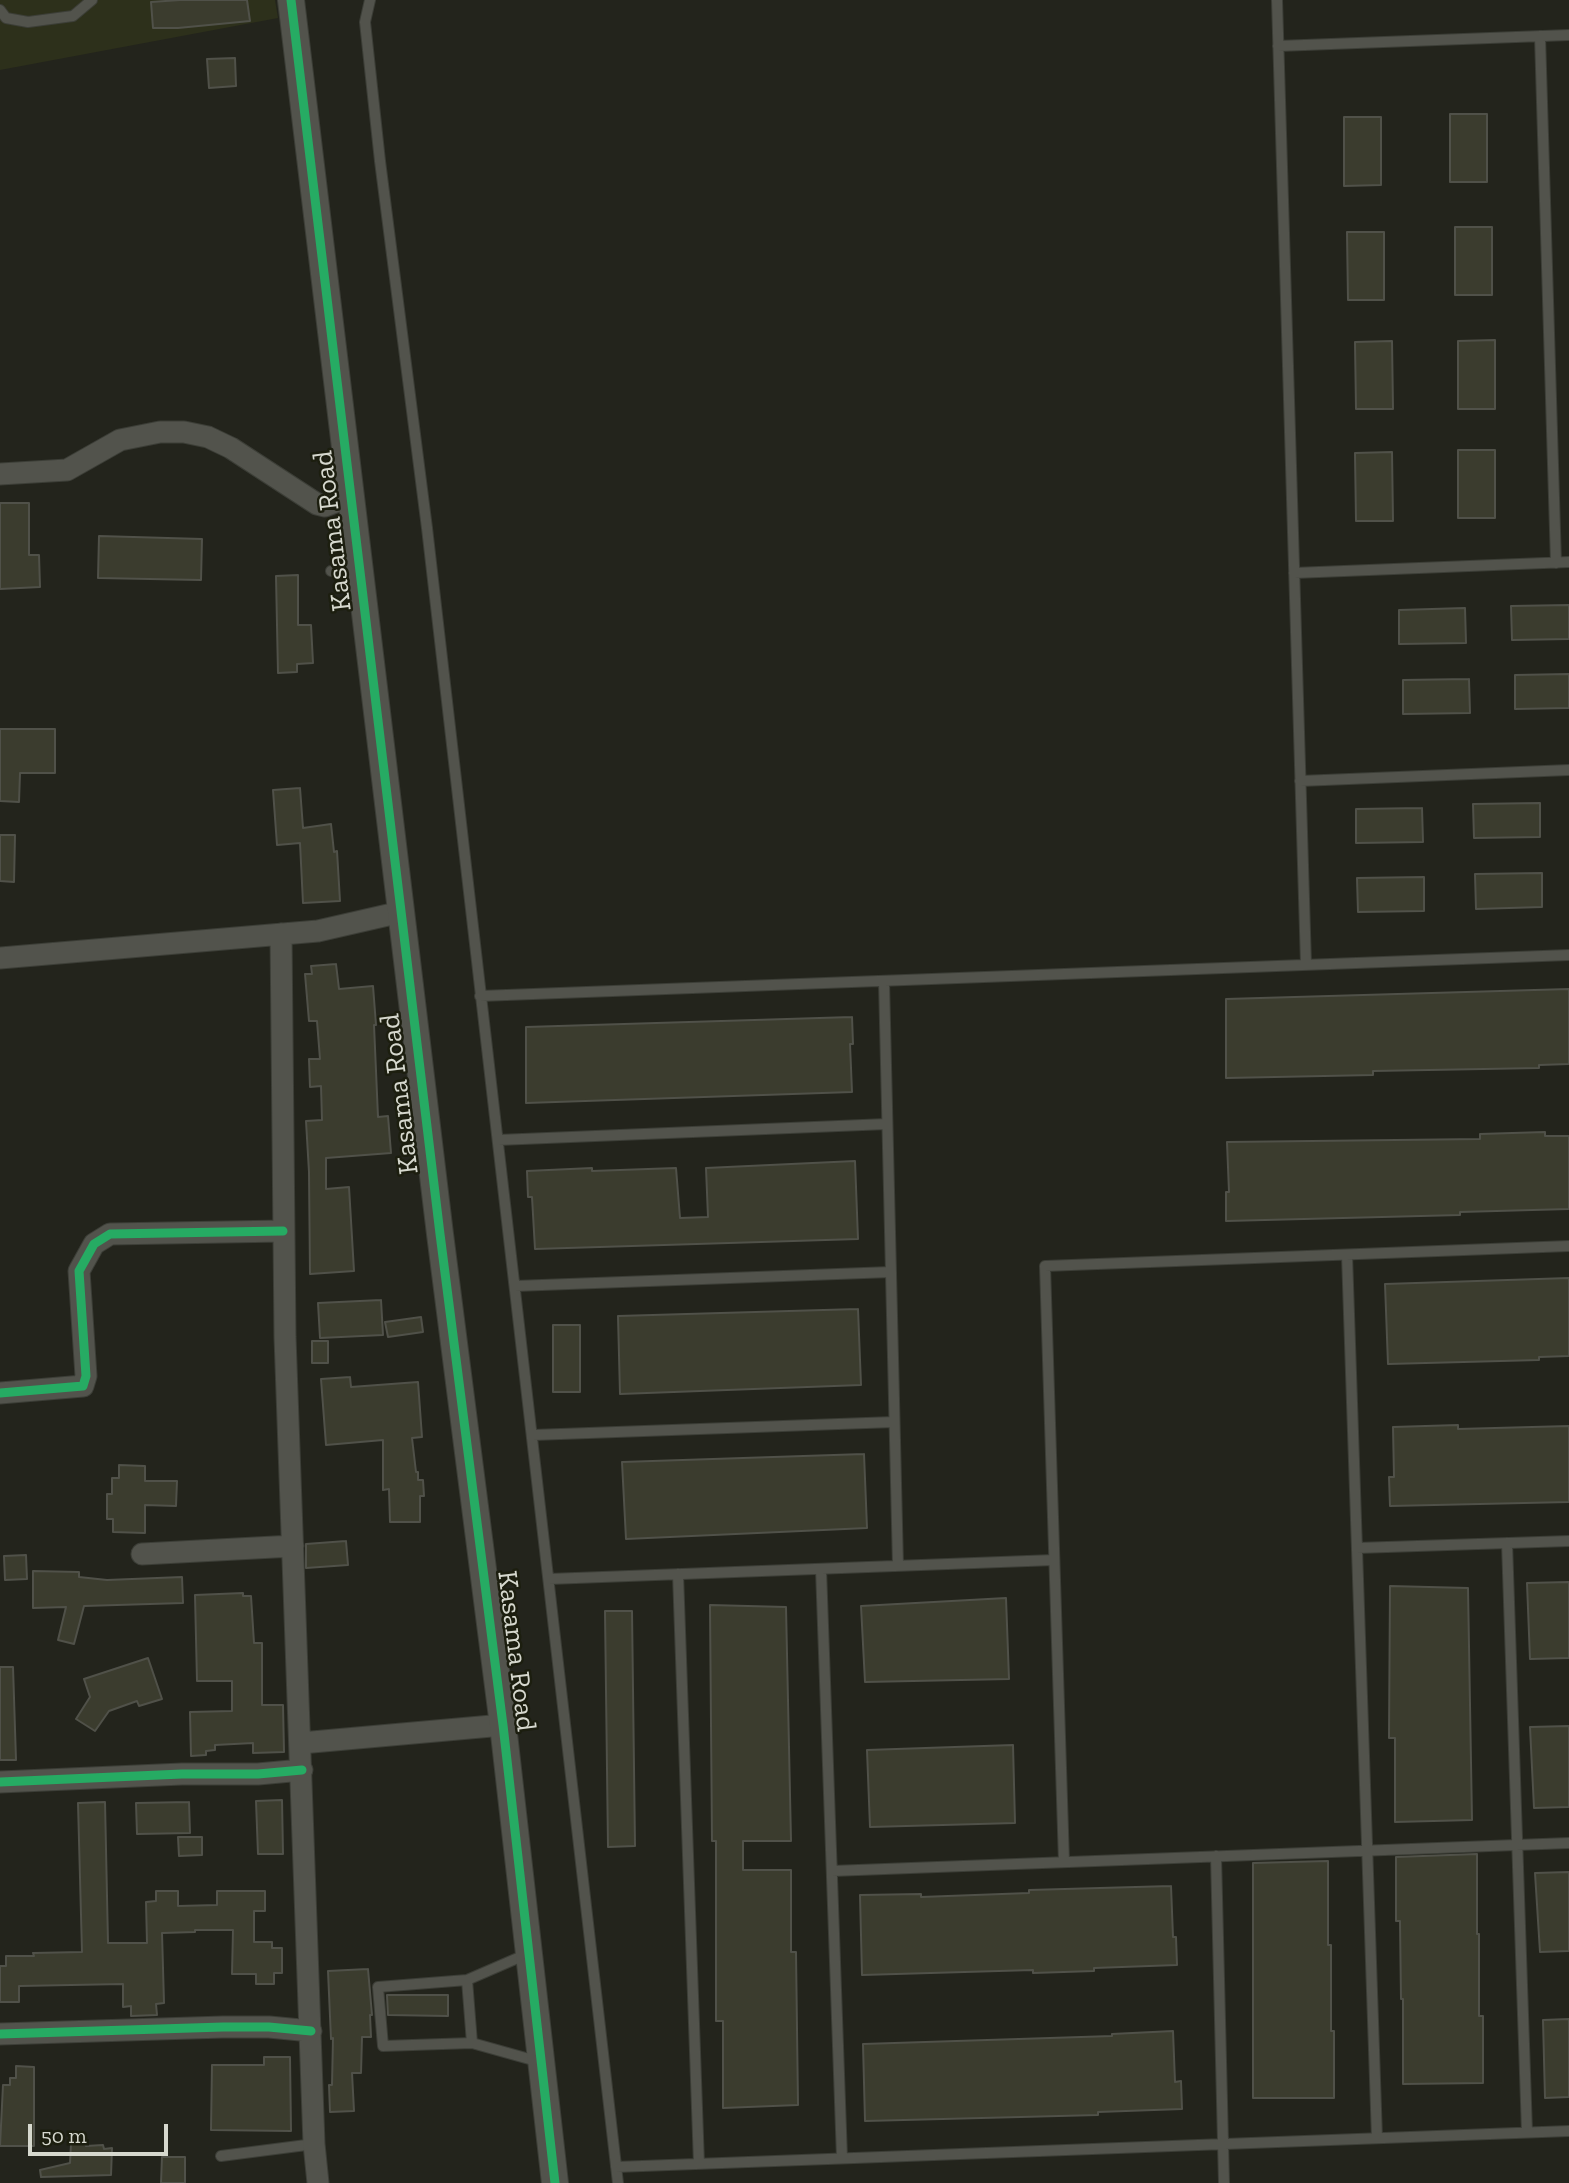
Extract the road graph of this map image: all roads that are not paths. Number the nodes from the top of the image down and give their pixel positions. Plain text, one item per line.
1 (92, 0) edge
2 (291, 0) edge
3 (370, 0) edge
4 (1277, 0) edge
5 (0, 10) edge
6 (1569, 35) edge
7 (1540, 36) junction
8 (1278, 46) junction
9 (0, 474) edge
10 (351, 496) junction
11 (1569, 562) edge
12 (1556, 563) junction
13 (360, 569) junction
14 (331, 571) dead end
15 (1294, 573) junction
16 (1569, 770) edge
17 (1300, 781) junction
18 (401, 912) junction
19 (281, 934) junction
20 (1569, 955) edge
21 (0, 958) edge
22 (1306, 964) junction
23 (884, 981) junction
24 (480, 996) junction
25 (887, 1124) junction
26 (498, 1140) junction
27 (283, 1231) junction
28 (1569, 1246) edge
29 (1348, 1255) junction
30 (891, 1272) junction
31 (515, 1286) junction
32 (0, 1393) edge
33 (894, 1422) junction
34 (533, 1435) junction
35 (1569, 1541) edge
36 (1507, 1543) junction
37 (293, 1546) junction
38 (1357, 1548) junction
39 (142, 1554) dead end
40 (1054, 1560) junction
41 (898, 1566) junction
42 (821, 1569) junction
43 (678, 1574) junction
44 (549, 1579) junction
45 (503, 1725) junction
46 (301, 1743) junction
47 (302, 1770) junction
48 (0, 1782) edge
49 (1569, 1843) edge
50 (1517, 1845) junction
51 (1367, 1851) junction
52 (1216, 1856) junction
53 (1064, 1862) junction
54 (832, 1871) junction
55 (527, 1954) junction
56 (467, 1980) junction
57 (311, 2031) junction
58 (0, 2034) edge
59 (472, 2043) junction
60 (540, 2062) junction
61 (1569, 2131) edge
62 (1527, 2132) junction
63 (1377, 2138) junction
64 (314, 2144) junction
65 (1223, 2144) junction
66 (221, 2157) dead end
67 (842, 2158) junction
68 (699, 2164) junction
69 (616, 2167) junction
70 (318, 2183) edge
71 (555, 2183) edge
72 (618, 2183) edge
73 (1224, 2183) edge

1 - 5 lane
2 - 10 street, Kasama Road
3 - 24 lane
4 - 8 lane
6 - 7 lane
7 - 8 lane
7 - 12 lane
8 - 15 lane
9 - 10 street
10 - 13 street, Kasama Road
11 - 12 lane
12 - 15 lane
13 - 14 lane
13 - 18 street, Kasama Road
15 - 17 lane
16 - 17 lane
17 - 22 lane
18 - 19 street
18 - 45 street, Kasama Road
19 - 21 street
19 - 27 street
20 - 22 lane
22 - 23 lane
23 - 24 lane
23 - 25 lane
24 - 26 lane
25 - 26 lane
25 - 30 lane
26 - 31 lane
27 - 32 street
27 - 37 street
28 - 29 lane
29 - 38 lane
29 - 40 lane
30 - 31 lane
30 - 33 lane
31 - 34 lane
33 - 34 lane
33 - 41 lane
34 - 44 lane
35 - 36 lane
36 - 38 lane
36 - 50 lane
37 - 39 street
37 - 46 street
38 - 51 lane
40 - 41 lane
40 - 53 lane
41 - 42 lane
42 - 43 lane
42 - 54 lane
43 - 44 lane
43 - 68 lane
44 - 69 lane
45 - 46 street
45 - 55 street, Kasama Road
46 - 47 street
47 - 48 street
47 - 57 street
49 - 50 lane
50 - 51 lane
50 - 62 lane
51 - 52 lane
51 - 63 lane
52 - 53 lane
52 - 65 lane
53 - 54 lane
54 - 67 lane
55 - 56 lane
55 - 60 street, Kasama Road
56 - 59 lane
56 - 59 lane
57 - 58 street
57 - 64 street
59 - 60 lane
60 - 71 street, Kasama Road
61 - 62 lane
62 - 63 lane
63 - 65 lane
64 - 66 lane
64 - 70 street
65 - 67 lane
65 - 73 lane
67 - 68 lane
68 - 69 lane
69 - 72 lane

